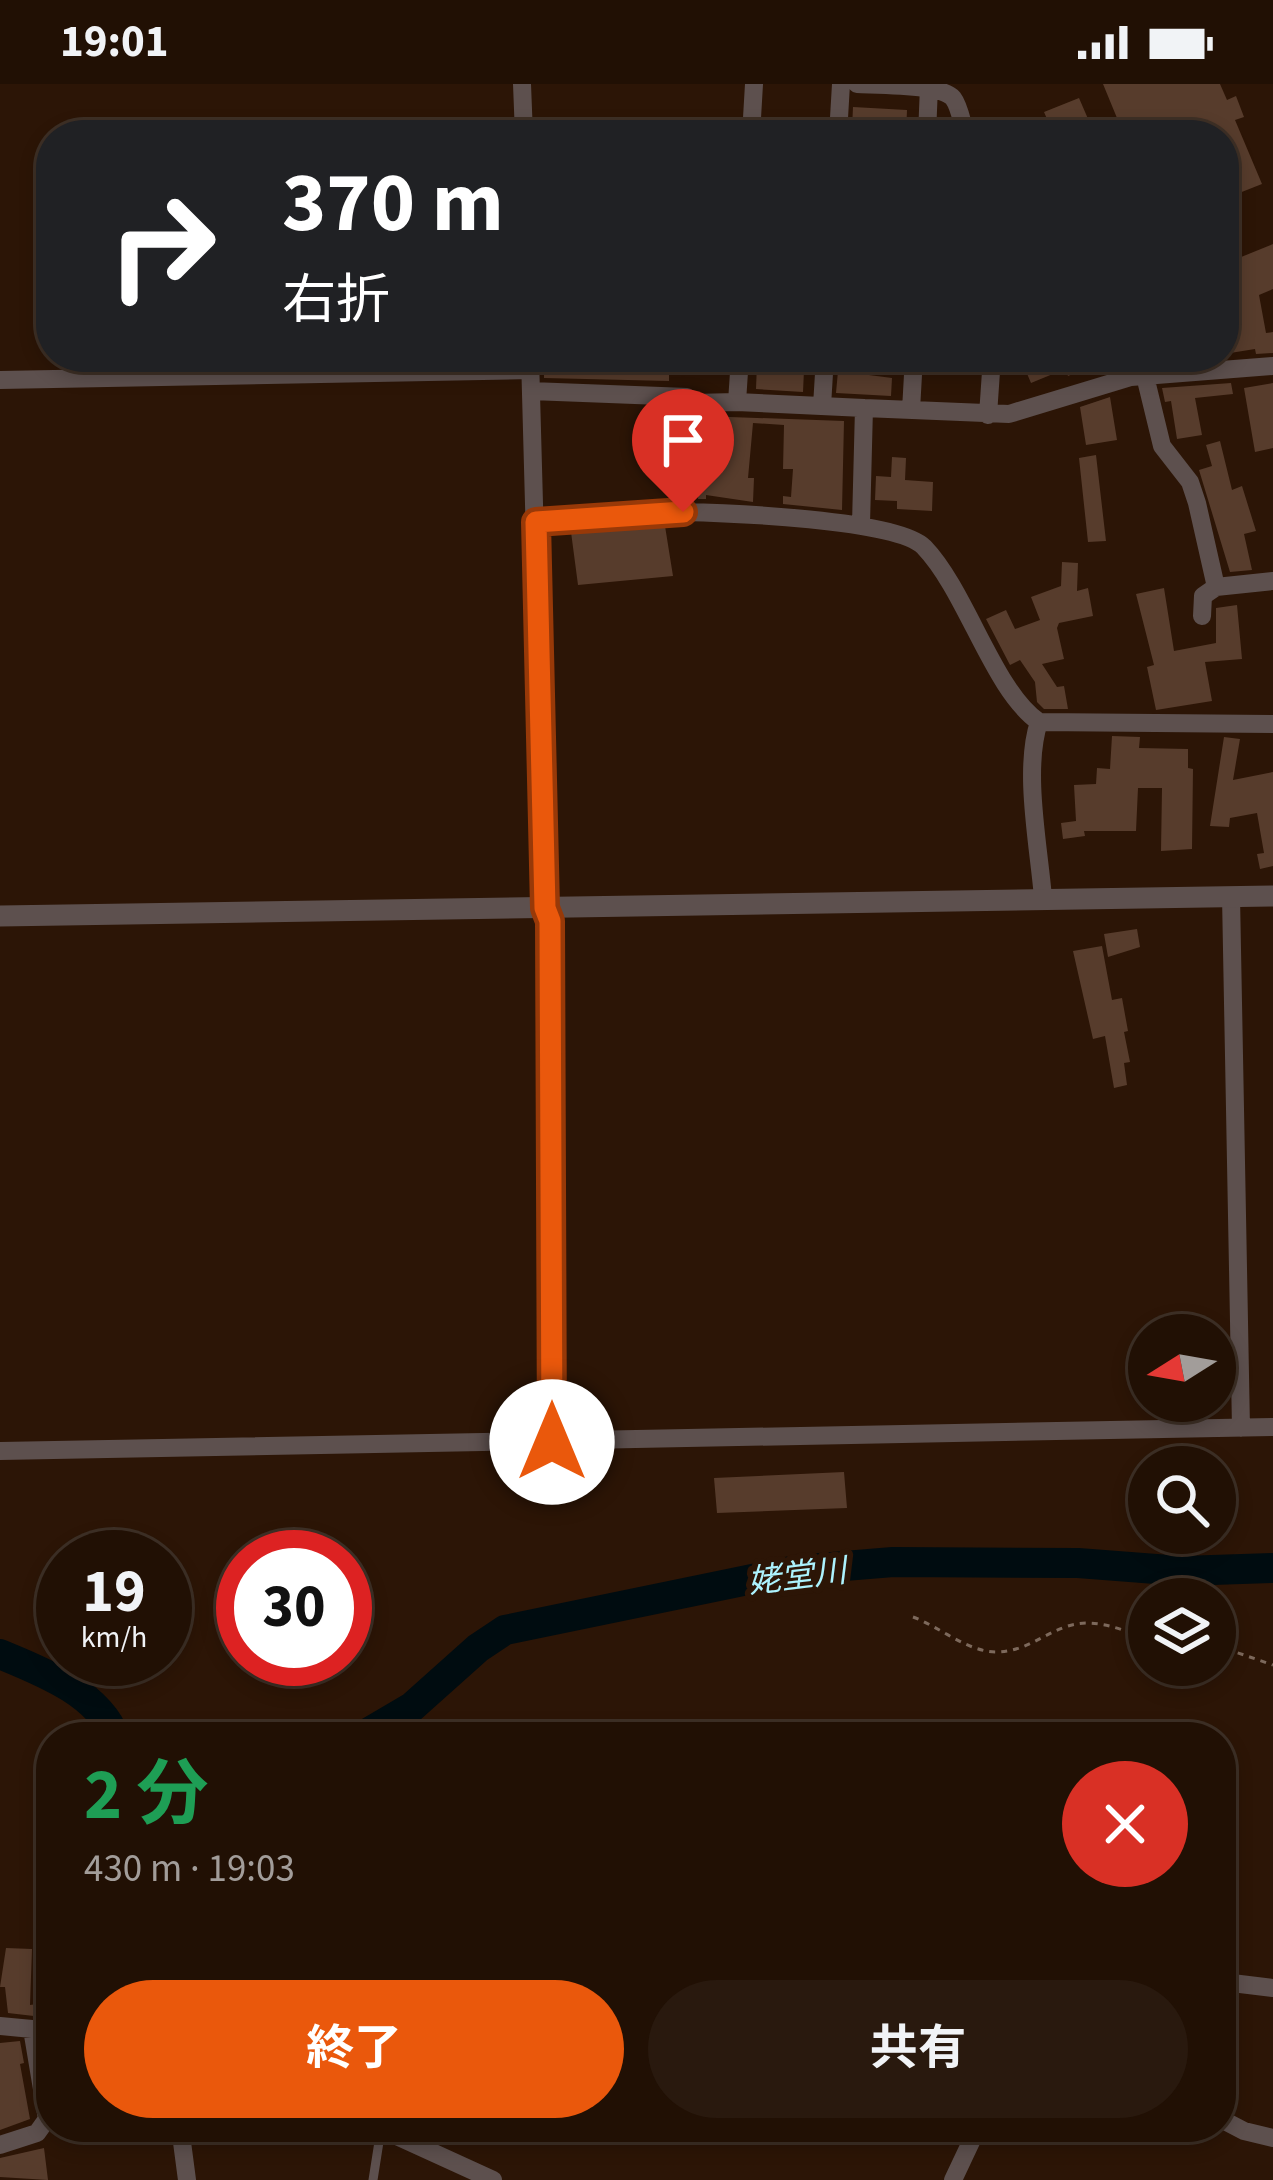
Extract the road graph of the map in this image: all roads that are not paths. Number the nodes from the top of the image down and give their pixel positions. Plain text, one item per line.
1 (522, 84) edge
2 (754, 84) edge
3 (841, 84) edge
4 (857, 84) edge
5 (929, 86) edge
6 (523, 120) edge
7 (752, 120) edge
8 (839, 120) edge
9 (928, 120) edge
10 (961, 120) edge
11 (1273, 366) edge
12 (1239, 369) edge
13 (249, 372) edge
14 (530, 372) edge
15 (739, 372) edge
16 (824, 372) edge
17 (913, 372) edge
18 (991, 372) edge
19 (1196, 372) edge
20 (1144, 376) junction
21 (0, 380) edge
22 (531, 392) junction
23 (737, 402) junction
24 (692, 403) junction
25 (822, 406) junction
26 (864, 407) junction
27 (911, 410) junction
28 (988, 415) junction
29 (683, 512) junction
30 (536, 522) junction
31 (861, 524) junction
32 (1273, 581) edge
33 (1216, 587) junction
34 (1202, 616) dead end
35 (1039, 722) junction
36 (1273, 724) edge
37 (1232, 896) junction
38 (1273, 896) edge
39 (1043, 898) junction
40 (545, 908) junction
41 (0, 916) edge
42 (1273, 1427) edge
43 (1241, 1428) junction
44 (552, 1442) junction
45 (0, 1451) edge
46 (1236, 1983) edge
47 (1273, 1988) edge
48 (0, 2026) edge
49 (36, 2046) edge
50 (1236, 2127) edge
51 (36, 2134) edge
52 (1273, 2138) edge
53 (182, 2142) edge
54 (379, 2142) edge
55 (410, 2142) edge
56 (971, 2142) edge
57 (0, 2145) edge
58 (187, 2180) edge
59 (373, 2180) edge
60 (493, 2180) edge
61 (953, 2180) edge

1 - 6 street
2 - 7 street
3 - 8 street
4 - 5 street
5 - 9 street
5 - 10 street
11 - 12 street
13 - 21 street
14 - 22 street
15 - 23 street
16 - 25 street
17 - 27 street
18 - 28 street
19 - 20 street
20 - 28 street
20 - 33 street
22 - 24 street
22 - 30 street
23 - 24 street
23 - 25 street
24 - 29 street
25 - 26 street
26 - 27 street
26 - 31 street
27 - 28 street
29 - 30 street
29 - 31 street
30 - 40 street
31 - 35 street
32 - 33 street
33 - 34 street
35 - 36 street
35 - 39 street
37 - 38 street
37 - 39 street
37 - 43 street
39 - 40 street
40 - 41 street
40 - 44 street
42 - 43 street
43 - 44 street
44 - 45 street
46 - 47 street
48 - 49 street
50 - 52 street
51 - 57 street
53 - 58 street
54 - 59 lane
55 - 60 street
56 - 61 street

